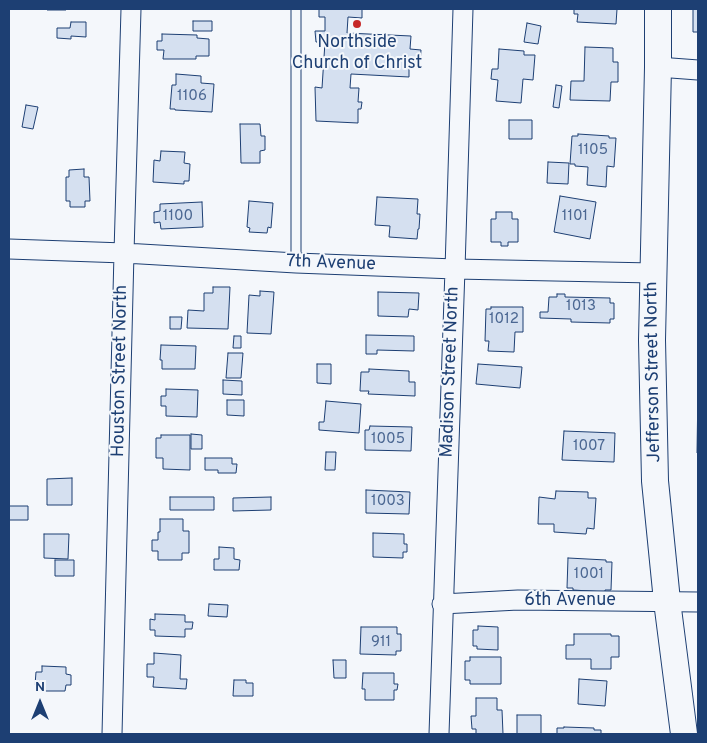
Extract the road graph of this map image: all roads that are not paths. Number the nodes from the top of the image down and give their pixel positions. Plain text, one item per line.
1 (131, 9) edge
2 (296, 9) edge
3 (462, 9) edge
4 (658, 9) edge
5 (658, 67) junction
6 (698, 70) edge
7 (9, 249) edge
8 (124, 253) junction
9 (296, 263) junction
10 (455, 269) junction
11 (653, 273) junction
12 (667, 601) junction
13 (698, 602) edge
14 (442, 604) junction
15 (112, 734) edge
16 (439, 734) edge
17 (684, 734) edge

1 - 8 street, Houston Street North
2 - 9 lane
3 - 10 street, Madison Street North
4 - 5 main road, Jefferson Street North
5 - 6 street
5 - 11 main road, Jefferson Street North
7 - 8 street, 7th Avenue
8 - 9 street, 7th Avenue
8 - 15 street, Houston Street North
9 - 10 street, 7th Avenue
10 - 11 street, 7th Avenue
10 - 14 street, Madison Street North
11 - 12 main road, Jefferson Street North
12 - 13 street, 6th Avenue
12 - 14 street, 6th Avenue
12 - 17 main road, Jefferson Street North
14 - 16 street, Madison Street North

